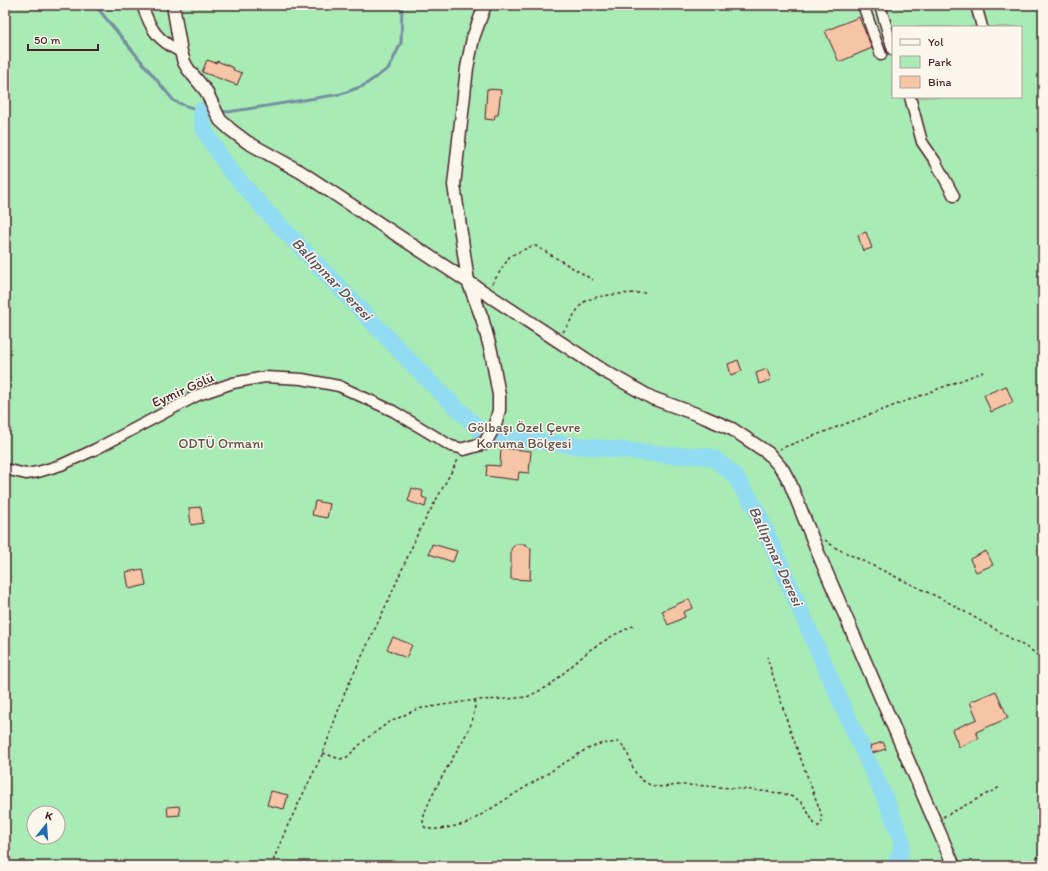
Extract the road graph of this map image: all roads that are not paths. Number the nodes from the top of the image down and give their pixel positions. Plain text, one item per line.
1 (142, 5) edge
2 (173, 5) edge
3 (485, 5) edge
4 (863, 5) edge
5 (880, 5) edge
6 (976, 5) edge
7 (982, 26) edge
8 (892, 47) edge
9 (181, 52) junction
10 (880, 56) dead end
11 (910, 98) edge
12 (954, 196) dead end
13 (468, 281) junction
14 (464, 449) joint
15 (5, 469) edge
16 (954, 866) edge

1 - 9 street
2 - 9 street
3 - 13 street
4 - 10 street
5 - 8 street
6 - 7 street
9 - 13 street
11 - 12 street
13 - 14 street
13 - 16 street
14 - 15 street, Eymir Gölü

